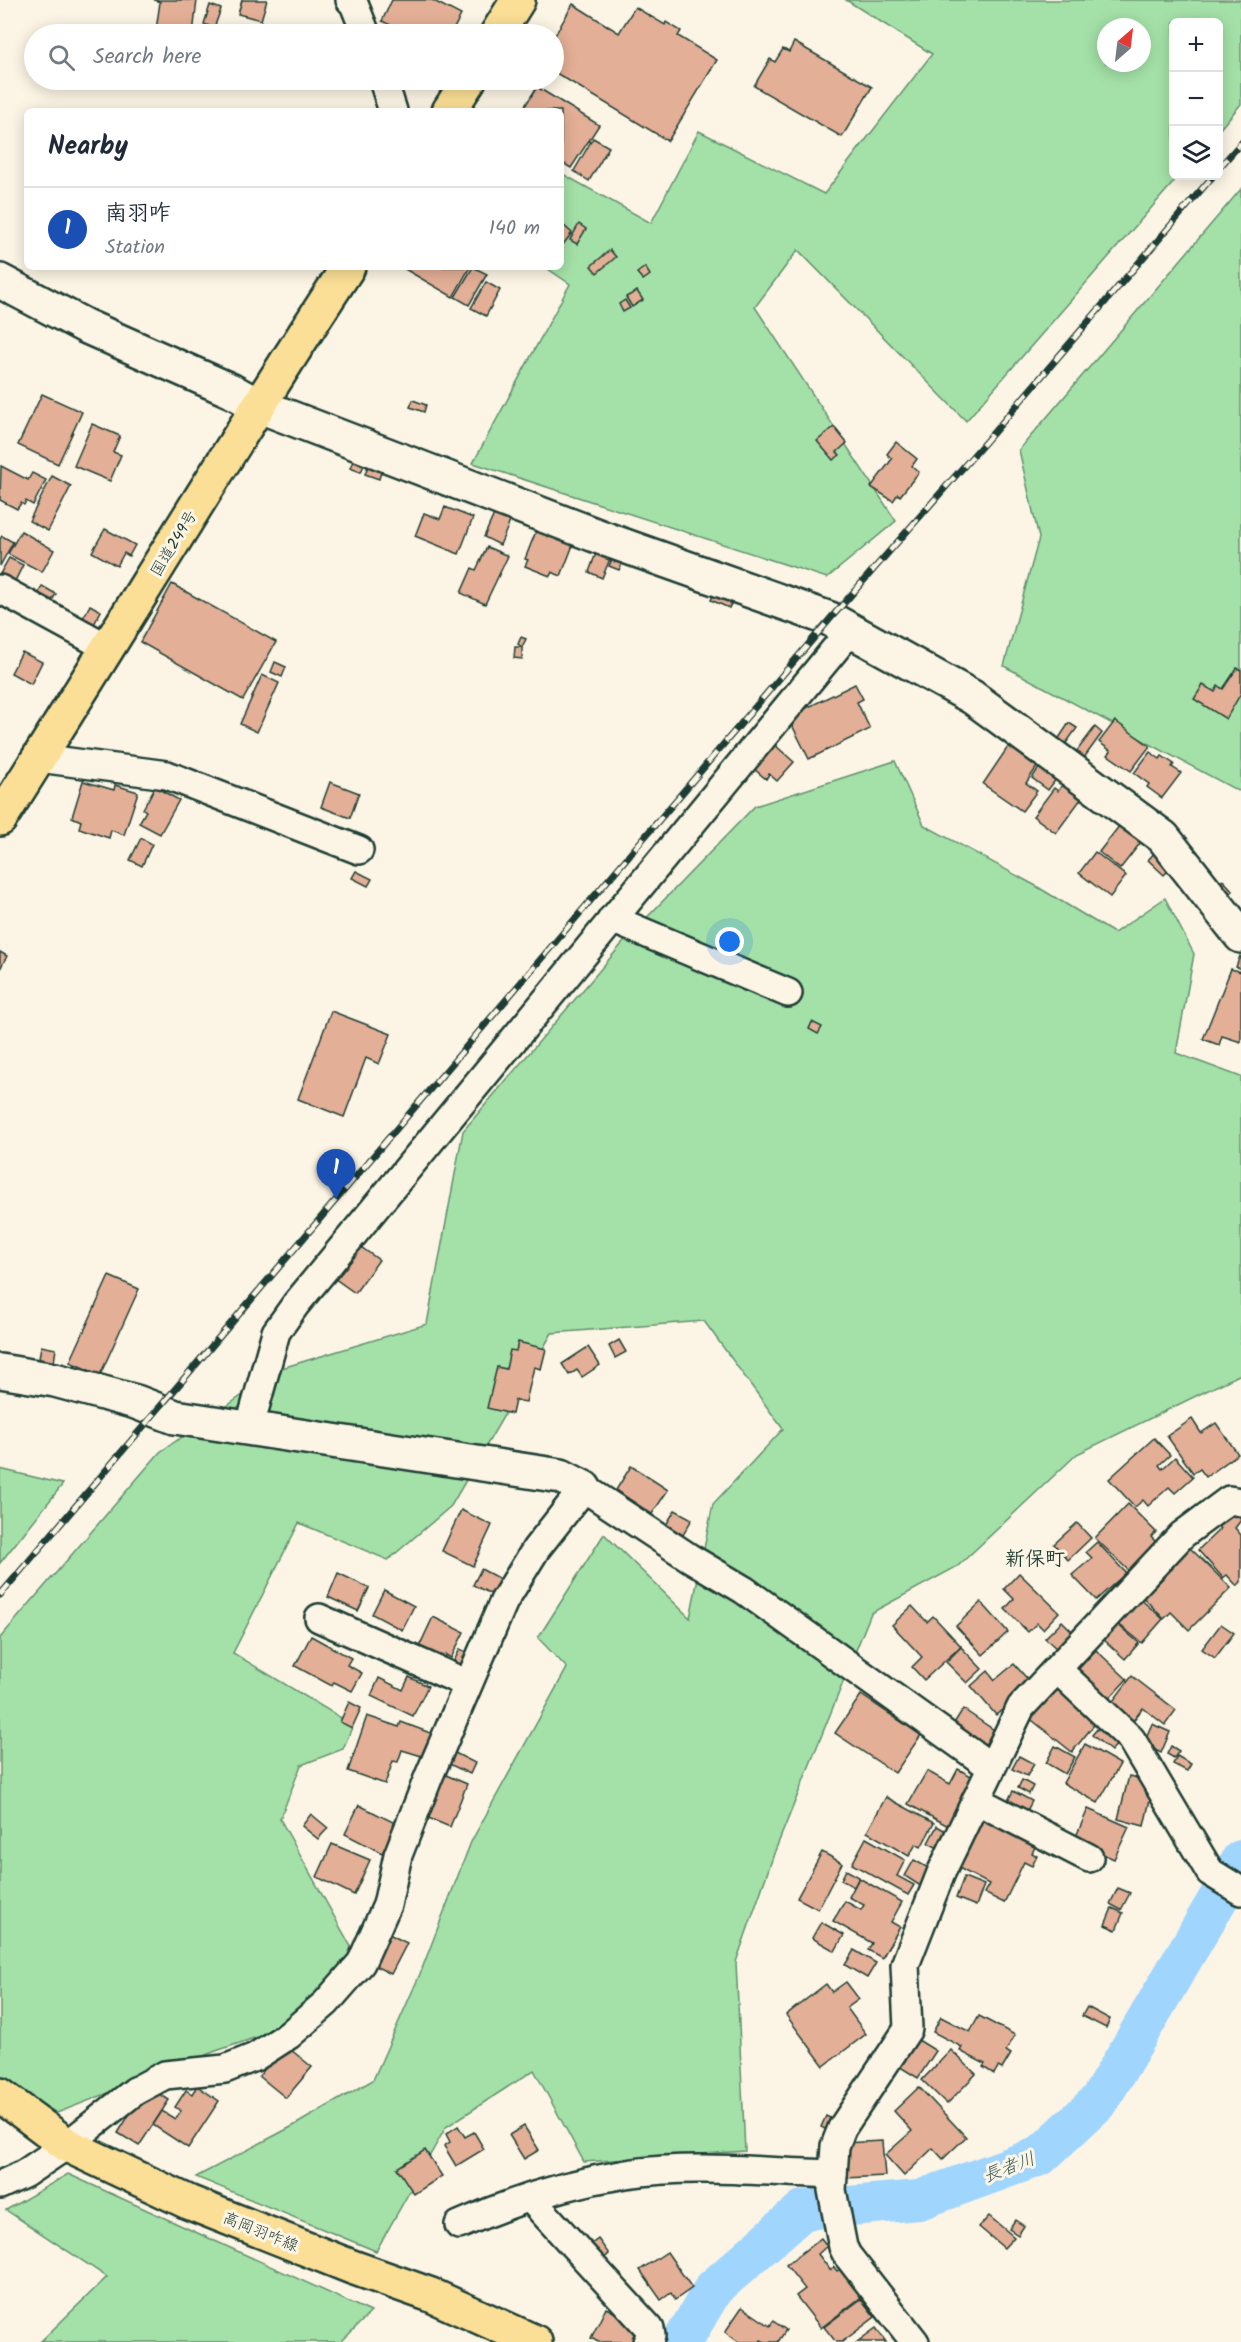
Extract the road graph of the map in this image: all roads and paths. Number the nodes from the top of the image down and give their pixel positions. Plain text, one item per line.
1 (350, 0) edge
2 (518, 0) edge
3 (362, 24) edge
4 (503, 24) edge
5 (386, 90) edge
6 (463, 90) edge
7 (392, 108) edge
8 (451, 108) edge
9 (346, 270) edge
10 (0, 281) edge
11 (257, 405) junction
12 (0, 589) edge
13 (850, 631) junction
14 (108, 648) junction
15 (39, 758) junction
16 (0, 819) edge
17 (358, 850) dead end
18 (612, 919) junction
19 (1241, 936) edge
20 (788, 993) dead end
21 (0, 1371) edge
22 (249, 1429) junction
23 (584, 1488) junction
24 (1241, 1502) edge
25 (319, 1618) dead end
26 (1057, 1669) junction
27 (468, 1684) junction
28 (991, 1767) junction
29 (976, 1800) junction
30 (1089, 1858) dead end
31 (1241, 1891) edge
32 (0, 2095) edge
33 (67, 2145) junction
34 (832, 2182) junction
35 (0, 2185) edge
36 (530, 2198) junction
37 (459, 2225) dead end
38 (535, 2342) edge
39 (647, 2342) edge
40 (915, 2342) edge

1 - 3 street
2 - 4 main road
5 - 7 street
6 - 8 main road
9 - 11 main road, 国道249号
10 - 11 street
11 - 13 street
11 - 14 main road, 国道249号
12 - 14 street
13 - 18 street
13 - 19 street
14 - 15 main road, 国道249号
15 - 16 main road, 国道249号
15 - 17 street
18 - 20 street
18 - 22 street
21 - 22 street
22 - 23 street
23 - 27 street
23 - 28 street
24 - 26 street
25 - 27 street
26 - 28 street
26 - 31 street
27 - 33 street
28 - 29 street
29 - 30 street
29 - 34 street
32 - 33 main road, 高岡羽咋線
33 - 35 street
33 - 38 main road, 高岡羽咋線
34 - 36 street
34 - 40 street
36 - 37 street
36 - 39 street

